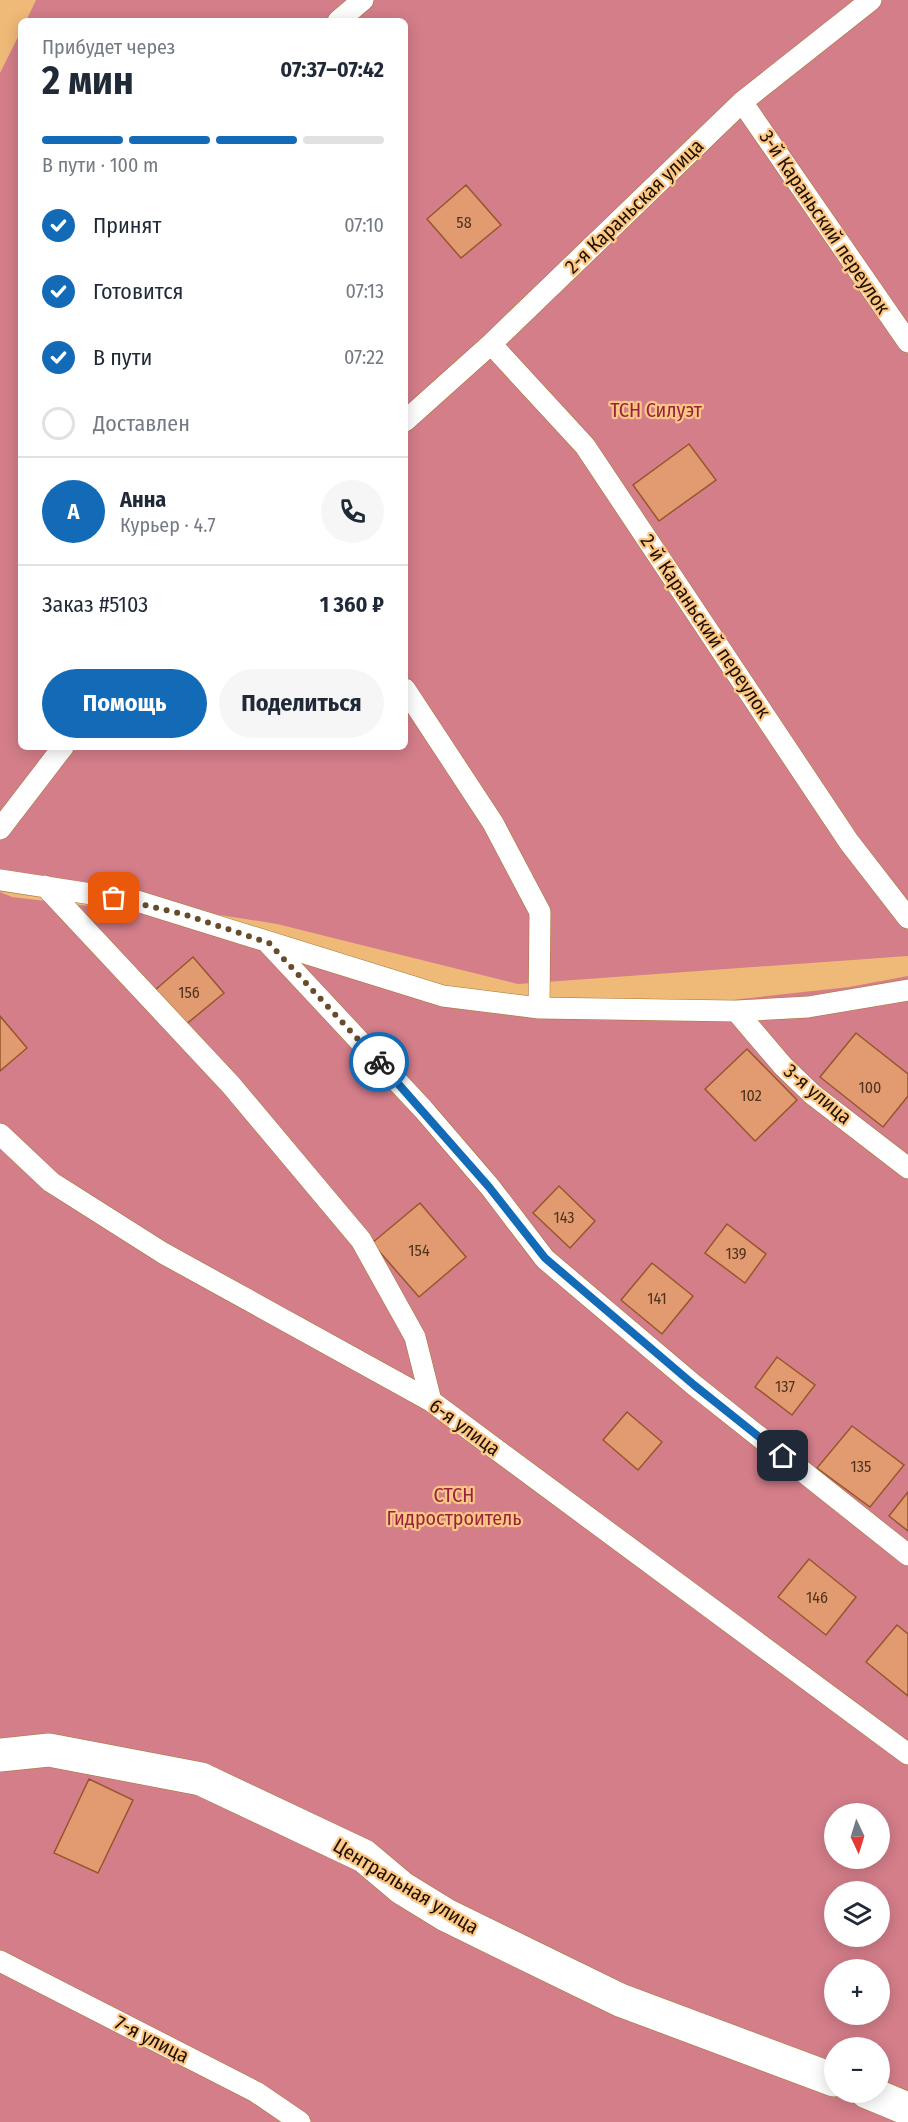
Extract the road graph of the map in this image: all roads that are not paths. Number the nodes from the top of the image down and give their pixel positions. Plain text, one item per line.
1 (363, 0) edge
2 (871, 0) edge
3 (342, 18) edge
4 (742, 102) junction
5 (908, 342) edge
6 (491, 344) junction
7 (408, 418) edge
8 (408, 694) edge
9 (61, 750) edge
10 (0, 829) edge
11 (0, 880) edge
12 (45, 886) junction
13 (908, 918) edge
14 (269, 943) junction
15 (908, 990) edge
16 (539, 1008) junction
17 (736, 1011) junction
18 (0, 1134) edge
19 (908, 1168) edge
20 (431, 1401) junction
21 (908, 1555) edge
22 (908, 1754) edge
23 (0, 1755) edge
24 (0, 1961) edge
25 (824, 2076) edge
26 (890, 2102) edge
27 (908, 2109) edge
28 (300, 2122) edge

1 - 3 lane
2 - 4 lane, 2-я Караньская улица
4 - 5 lane, 3-й Караньский переулок
4 - 6 lane, 2-я Караньская улица
6 - 7 lane, 2-я Караньская улица
6 - 13 lane, 2-й Караньский переулок
8 - 16 lane
9 - 10 lane
11 - 12 lane
12 - 14 lane
12 - 20 lane
14 - 16 lane
14 - 21 lane
15 - 17 lane
16 - 17 lane
17 - 19 lane, 3-я улица
18 - 20 lane, 6-я улица
20 - 22 lane, 6-я улица
23 - 25 street, Центральная улица
24 - 28 lane, 7-я улица
26 - 27 street

